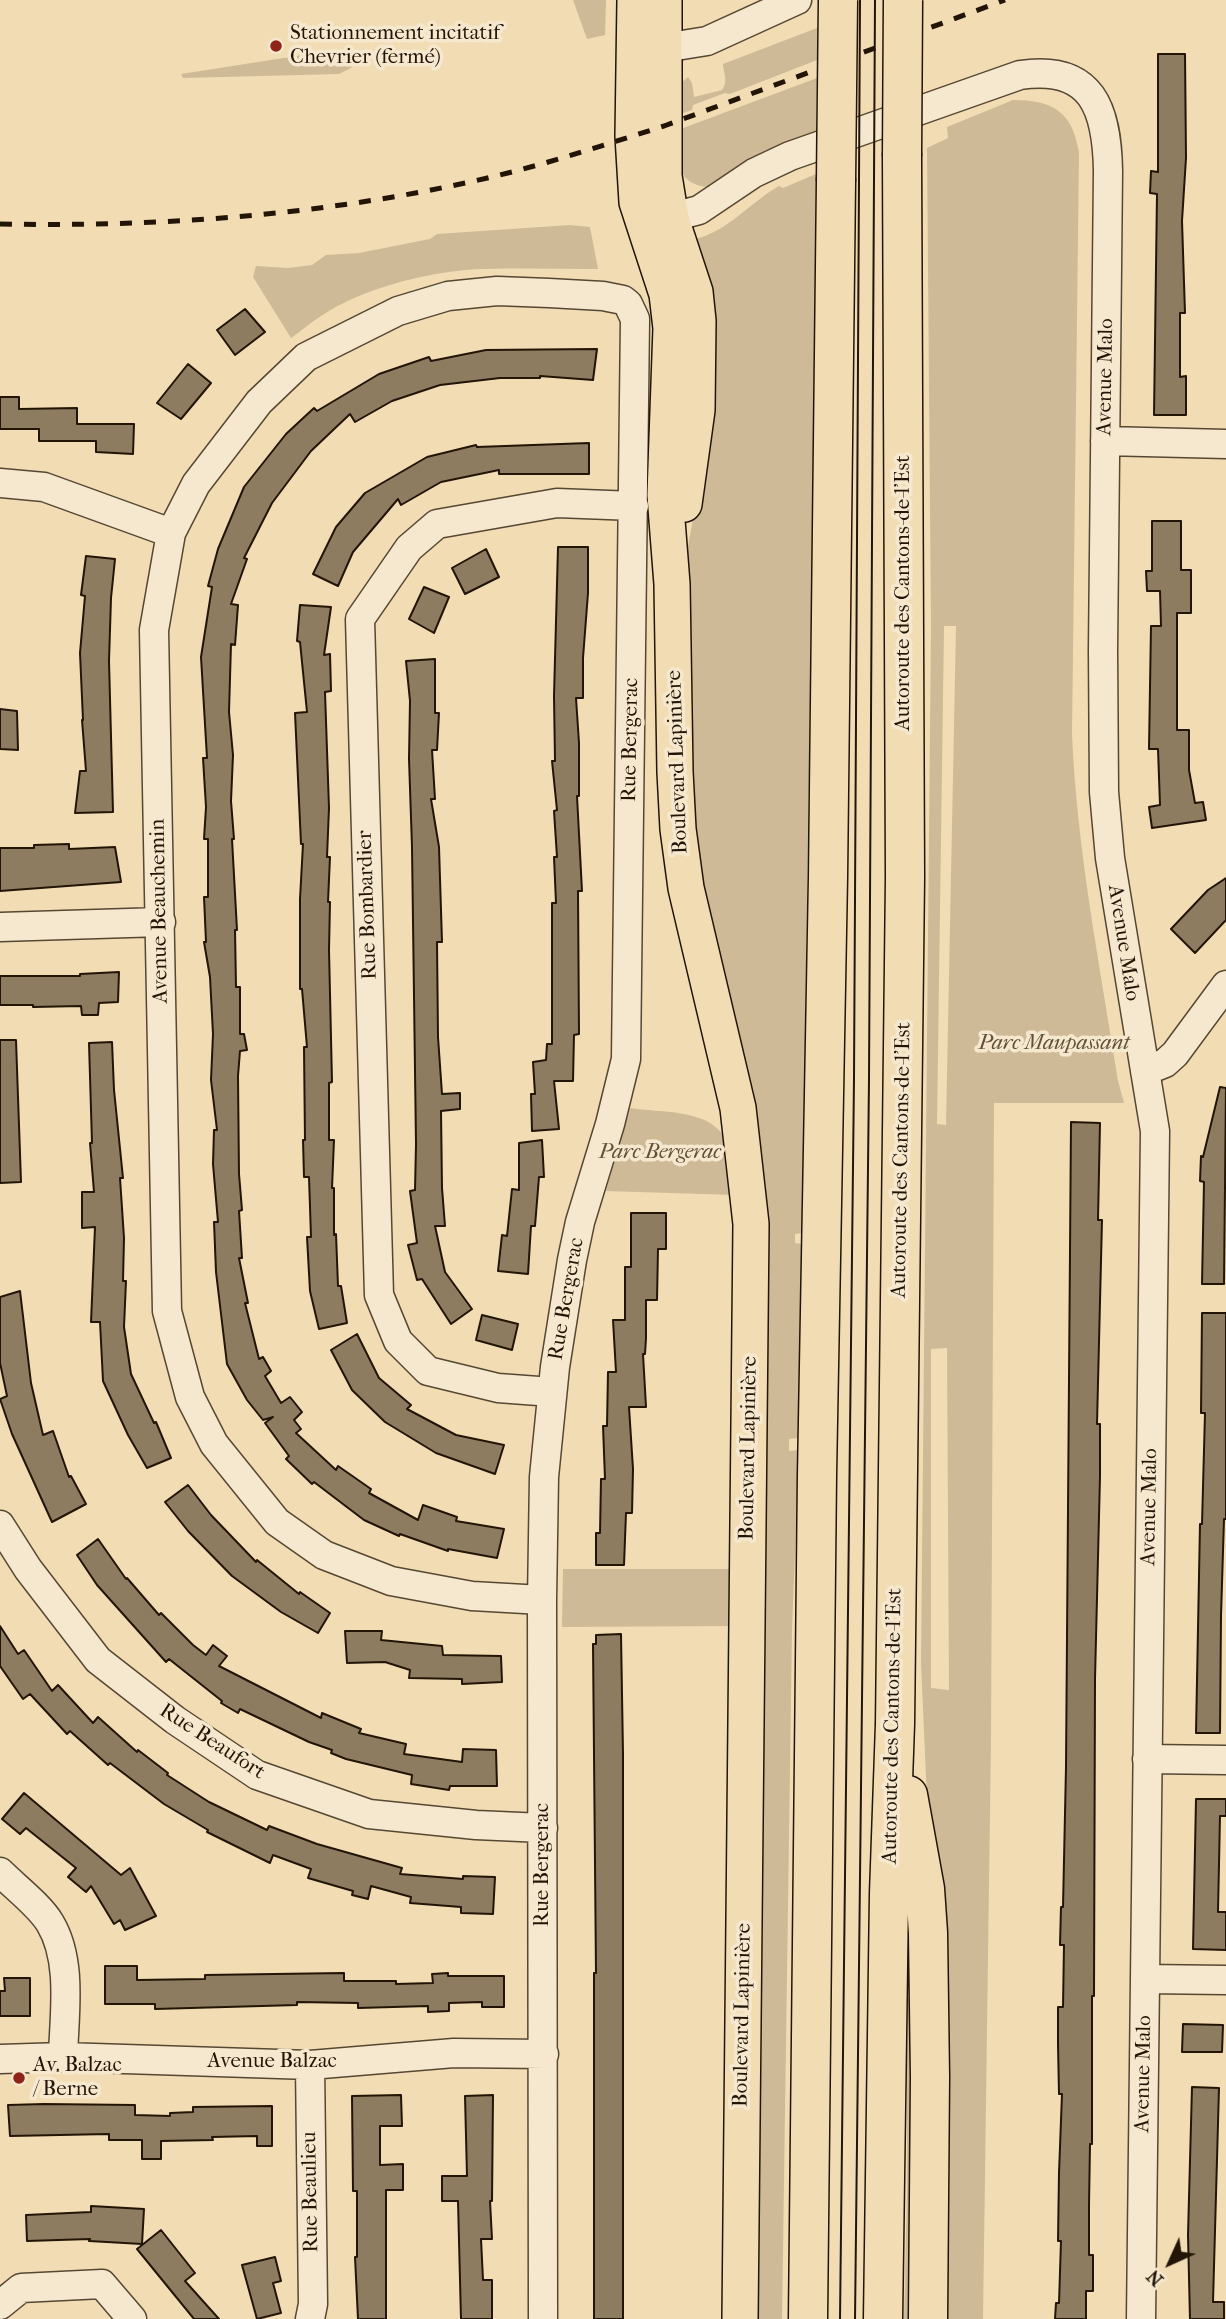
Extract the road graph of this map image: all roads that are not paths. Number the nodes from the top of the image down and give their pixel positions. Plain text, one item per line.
1 (635, 0) edge
2 (664, 0) edge
3 (797, 0) edge
4 (838, 0) edge
5 (903, 0) edge
6 (650, 51) junction
7 (657, 222) junction
8 (613, 298) joint
9 (1105, 441) junction
10 (1226, 444) edge
11 (0, 483) edge
12 (634, 506) junction
13 (171, 533) junction
14 (161, 922) junction
15 (0, 927) edge
16 (1226, 985) edge
17 (1146, 1071) junction
18 (552, 1392) junction
19 (0, 1525) edge
20 (542, 1601) junction
21 (895, 1724) junction
22 (1147, 1759) junction
23 (1226, 1760) edge
24 (543, 1828) junction
25 (0, 1872) edge
26 (1145, 1979) junction
27 (1226, 1980) edge
28 (544, 2054) junction
29 (63, 2057) junction
30 (0, 2059) edge
31 (310, 2065) junction
32 (0, 2305) edge
33 (132, 2319) edge
34 (310, 2319) edge
35 (543, 2319) edge
36 (740, 2319) edge
37 (808, 2319) edge
38 (883, 2319) edge
39 (928, 2319) edge
40 (1141, 2319) edge

1 - 6 main road, Boulevard Lapinière
2 - 6 main road, Boulevard Lapinière
3 - 6 street
4 - 37 highway, bridge
5 - 21 highway, Autoroute des Cantons-de-l'Est, bridge
6 - 7 main road, Boulevard Lapinière
7 - 9 street, Avenue Malo
7 - 36 main road, Boulevard Lapinière
8 - 12 street, Rue Bergerac
8 - 13 street, Avenue Beauchemin
9 - 10 street
9 - 17 street, Avenue Malo
11 - 13 street
12 - 18 street, Rue Bergerac
12 - 18 street, Rue Bombardier
13 - 14 street, Avenue Beauchemin
14 - 15 street
14 - 20 street, Avenue Beauchemin
16 - 17 street
17 - 22 street, Avenue Malo
18 - 20 street, Rue Bergerac
19 - 24 street, Rue Beaufort
20 - 24 street, Rue Bergerac
21 - 38 highway, Autoroute des Cantons-de-l'Est
21 - 39 highway
22 - 23 street
22 - 26 street, Avenue Malo
24 - 28 street, Rue Bergerac
25 - 29 street
26 - 27 street
26 - 40 street, Avenue Malo
28 - 31 street, Avenue Balzac
28 - 35 street, Rue Bergerac
29 - 30 street, Avenue Balzac
29 - 31 street, Avenue Balzac
31 - 34 street, Rue Beaulieu
32 - 33 street

